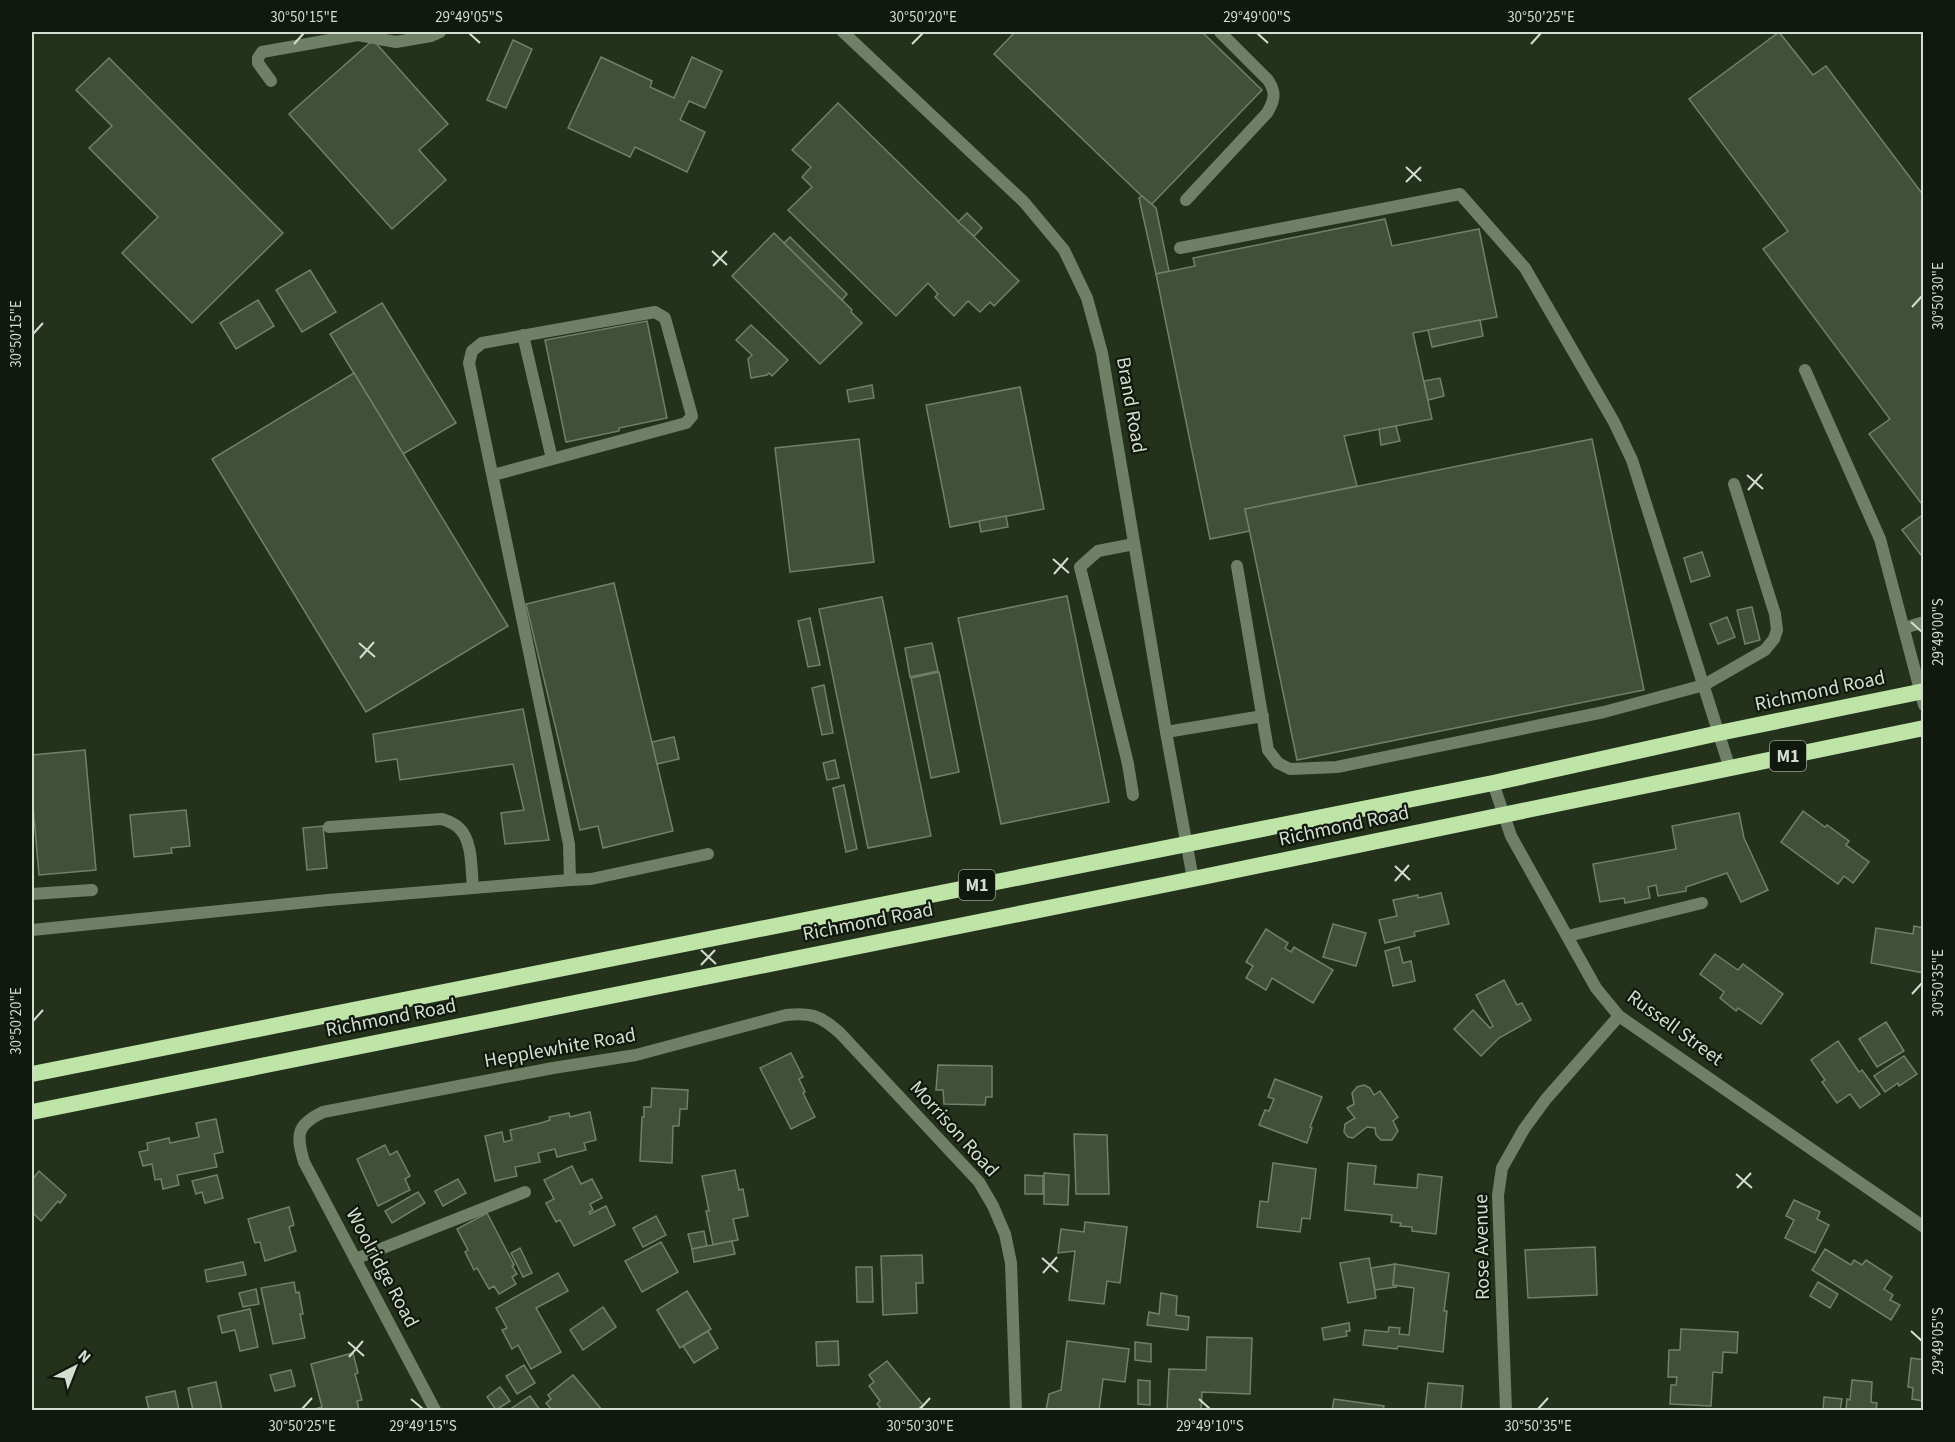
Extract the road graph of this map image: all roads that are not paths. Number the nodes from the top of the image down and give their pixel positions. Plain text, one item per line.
1 (440, 32) edge
2 (843, 32) edge
3 (1220, 32) edge
4 (271, 81) dead end
5 (1186, 200) dead end
6 (1180, 248) dead end
7 (524, 335) junction
8 (1804, 370) dead end
9 (552, 459) junction
10 (493, 475) junction
11 (1734, 484) dead end
12 (1134, 544) junction
13 (1238, 566) dead end
14 (1923, 622) edge
15 (1904, 628) junction
16 (1704, 685) junction
17 (1923, 696) edge
18 (1263, 716) junction
19 (1923, 728) edge
20 (1166, 732) junction
21 (1719, 733) junction
22 (1730, 770) junction
23 (1493, 783) junction
24 (1133, 795) dead end
25 (1502, 815) junction
26 (329, 827) dead end
27 (1187, 843) junction
28 (708, 854) dead end
29 (1192, 879) junction
30 (570, 880) junction
31 (473, 887) junction
32 (92, 890) dead end
33 (32, 894) edge
34 (1702, 903) dead end
35 (32, 930) edge
36 (1568, 936) junction
37 (1620, 1016) junction
38 (840, 1033) joint
39 (32, 1074) edge
40 (32, 1112) edge
41 (299, 1143) joint
42 (525, 1192) dead end
43 (1923, 1227) edge
44 (355, 1258) junction
45 (435, 1410) edge
46 (1016, 1410) edge
47 (1506, 1410) edge

1 - 4 street
2 - 12 street, Brand Road
3 - 5 street
6 - 16 street
7 - 9 street
7 - 9 street
7 - 10 street
8 - 15 street
9 - 10 street
10 - 30 street
11 - 16 street
12 - 20 street, Brand Road
12 - 24 street
13 - 18 street
14 - 15 street
15 - 17 street
16 - 18 street
16 - 21 street
17 - 21 highway, Richmond Road / M1
18 - 20 street
19 - 22 highway, Richmond Road / M1
20 - 27 street, Brand Road
21 - 22 street
21 - 23 highway, Richmond Road / M1
22 - 25 highway, Richmond Road / M1
23 - 25 street, Russell Street
23 - 27 highway, Richmond Road / M1
25 - 29 highway, Richmond Road / M1
25 - 36 street, Russell Street
26 - 31 street
27 - 29 street, Brand Road
27 - 39 highway, Richmond Road / M1
28 - 30 street
29 - 40 highway, Richmond Road / M1
30 - 31 street
31 - 35 street
32 - 33 street
34 - 36 street
36 - 37 street, Russell Street
37 - 43 street, Russell Street
37 - 47 street, Rose Avenue
38 - 41 street, Hepplewhite Road
38 - 46 street, Morrison Road
41 - 44 street, Woolridge Road
42 - 44 street
44 - 45 street, Woolridge Road

